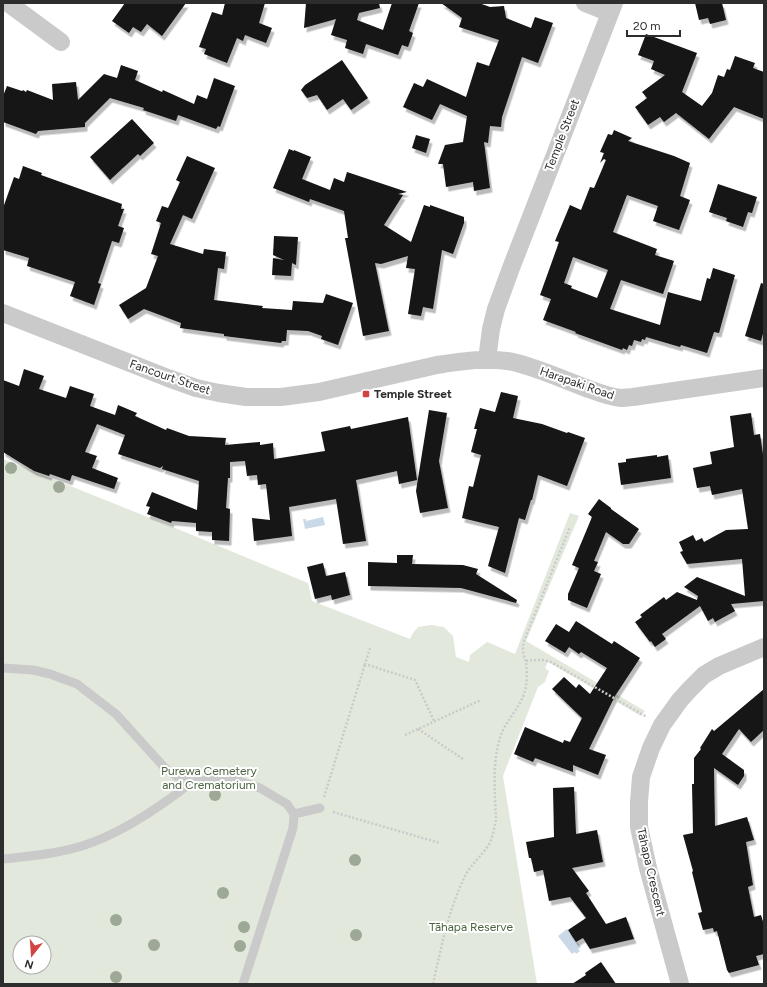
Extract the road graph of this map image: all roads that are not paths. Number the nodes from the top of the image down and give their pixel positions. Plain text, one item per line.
1 (8, 3) edge
2 (585, 3) edge
3 (612, 8) edge
4 (61, 42) dead end
5 (3, 313) edge
6 (487, 360) junction
7 (764, 378) edge
8 (764, 647) edge
9 (3, 668) edge
10 (192, 782) junction
11 (320, 808) road end
12 (294, 814) junction
13 (3, 859) edge
14 (243, 984) edge
15 (680, 984) edge

1 - 4 street
2 - 3 street
3 - 6 street, Temple Street
5 - 6 street, Fancourt Street
6 - 7 street, Harapaki Road
8 - 15 street, Tāhapa Crescent
9 - 10 lane
10 - 12 lane
10 - 13 lane
11 - 12 lane
12 - 14 lane

